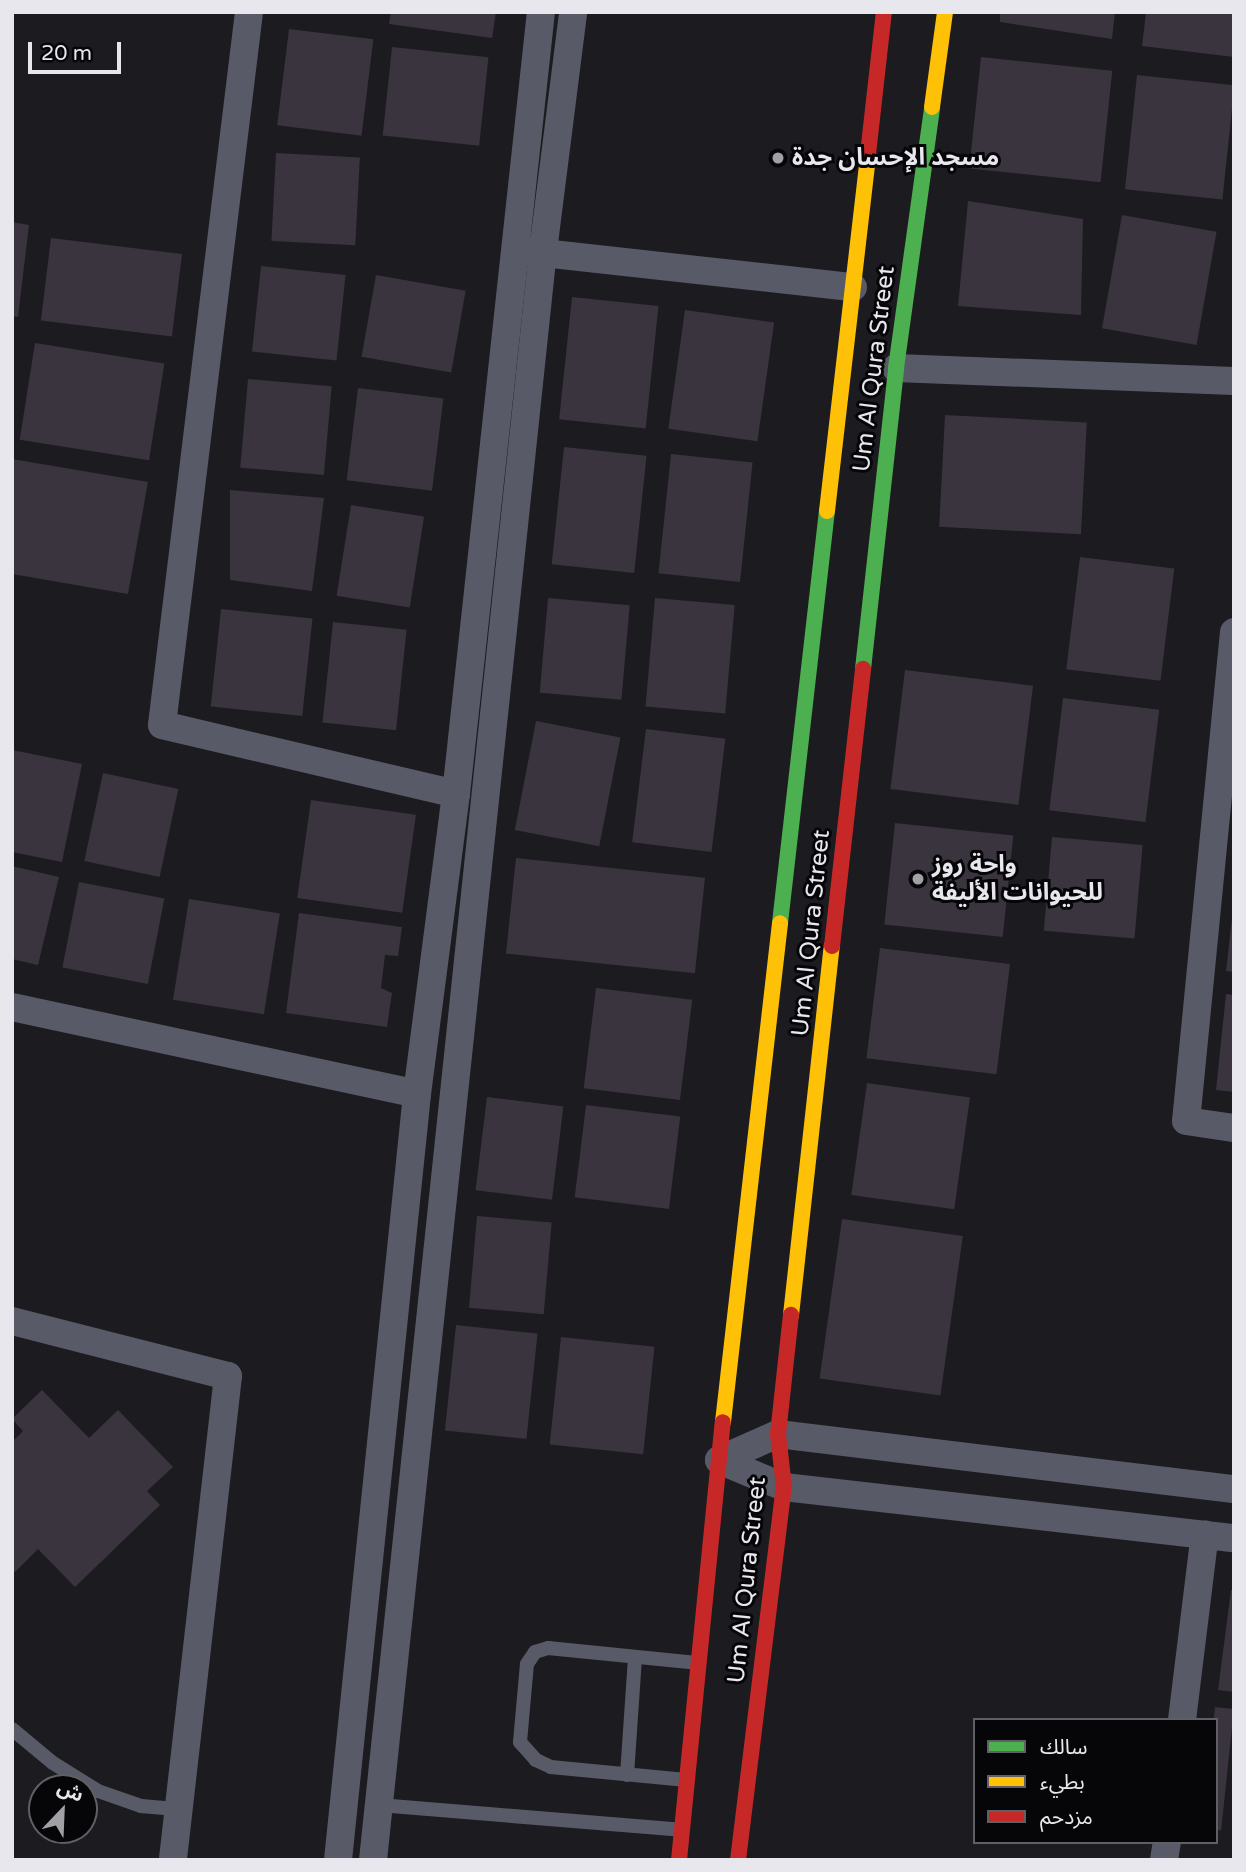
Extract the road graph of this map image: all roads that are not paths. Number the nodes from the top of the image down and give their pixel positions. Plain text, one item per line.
1 (249, 12) edge
2 (541, 12) edge
3 (573, 12) edge
4 (884, 12) edge
5 (945, 12) edge
6 (514, 251) junction
7 (543, 251) junction
8 (853, 287) junction
9 (896, 368) junction
10 (1234, 381) edge
11 (1234, 632) edge
12 (456, 794) junction
13 (12, 1007) edge
14 (417, 1094) junction
15 (1234, 1129) edge
16 (12, 1321) edge
17 (778, 1434) junction
18 (719, 1460) junction
19 (784, 1487) junction
20 (1234, 1489) edge
21 (1205, 1534) junction
22 (1234, 1538) edge
23 (635, 1657) junction
24 (700, 1663) junction
25 (1182, 1718) edge
26 (12, 1729) edge
27 (627, 1774) junction
28 (688, 1780) junction
29 (379, 1805) junction
30 (179, 1809) junction
31 (682, 1830) junction
32 (173, 1860) edge
33 (338, 1860) edge
34 (373, 1860) edge
35 (678, 1860) edge
36 (738, 1860) edge

1 - 12 street
2 - 6 street
3 - 7 street
4 - 8 main road, Um Al Qura Street
5 - 9 main road, Um Al Qura Street
6 - 7 street
6 - 12 street
7 - 8 street
7 - 29 street
8 - 18 main road, Um Al Qura Street
9 - 10 street
9 - 17 main road, Um Al Qura Street
11 - 15 street
12 - 14 street
13 - 14 street
14 - 33 street
16 - 30 street
17 - 18 street
17 - 19 main road, Um Al Qura Street
17 - 20 street
18 - 19 street
18 - 24 main road, Um Al Qura Street
19 - 21 street
19 - 36 main road, Um Al Qura Street
21 - 22 street
21 - 25 street
23 - 24 lane
23 - 27 lane
23 - 27 lane
24 - 28 main road, Um Al Qura Street
26 - 30 lane
27 - 28 lane
28 - 31 main road, Um Al Qura Street
29 - 31 lane
29 - 34 street
30 - 32 street
31 - 35 main road, Um Al Qura Street

